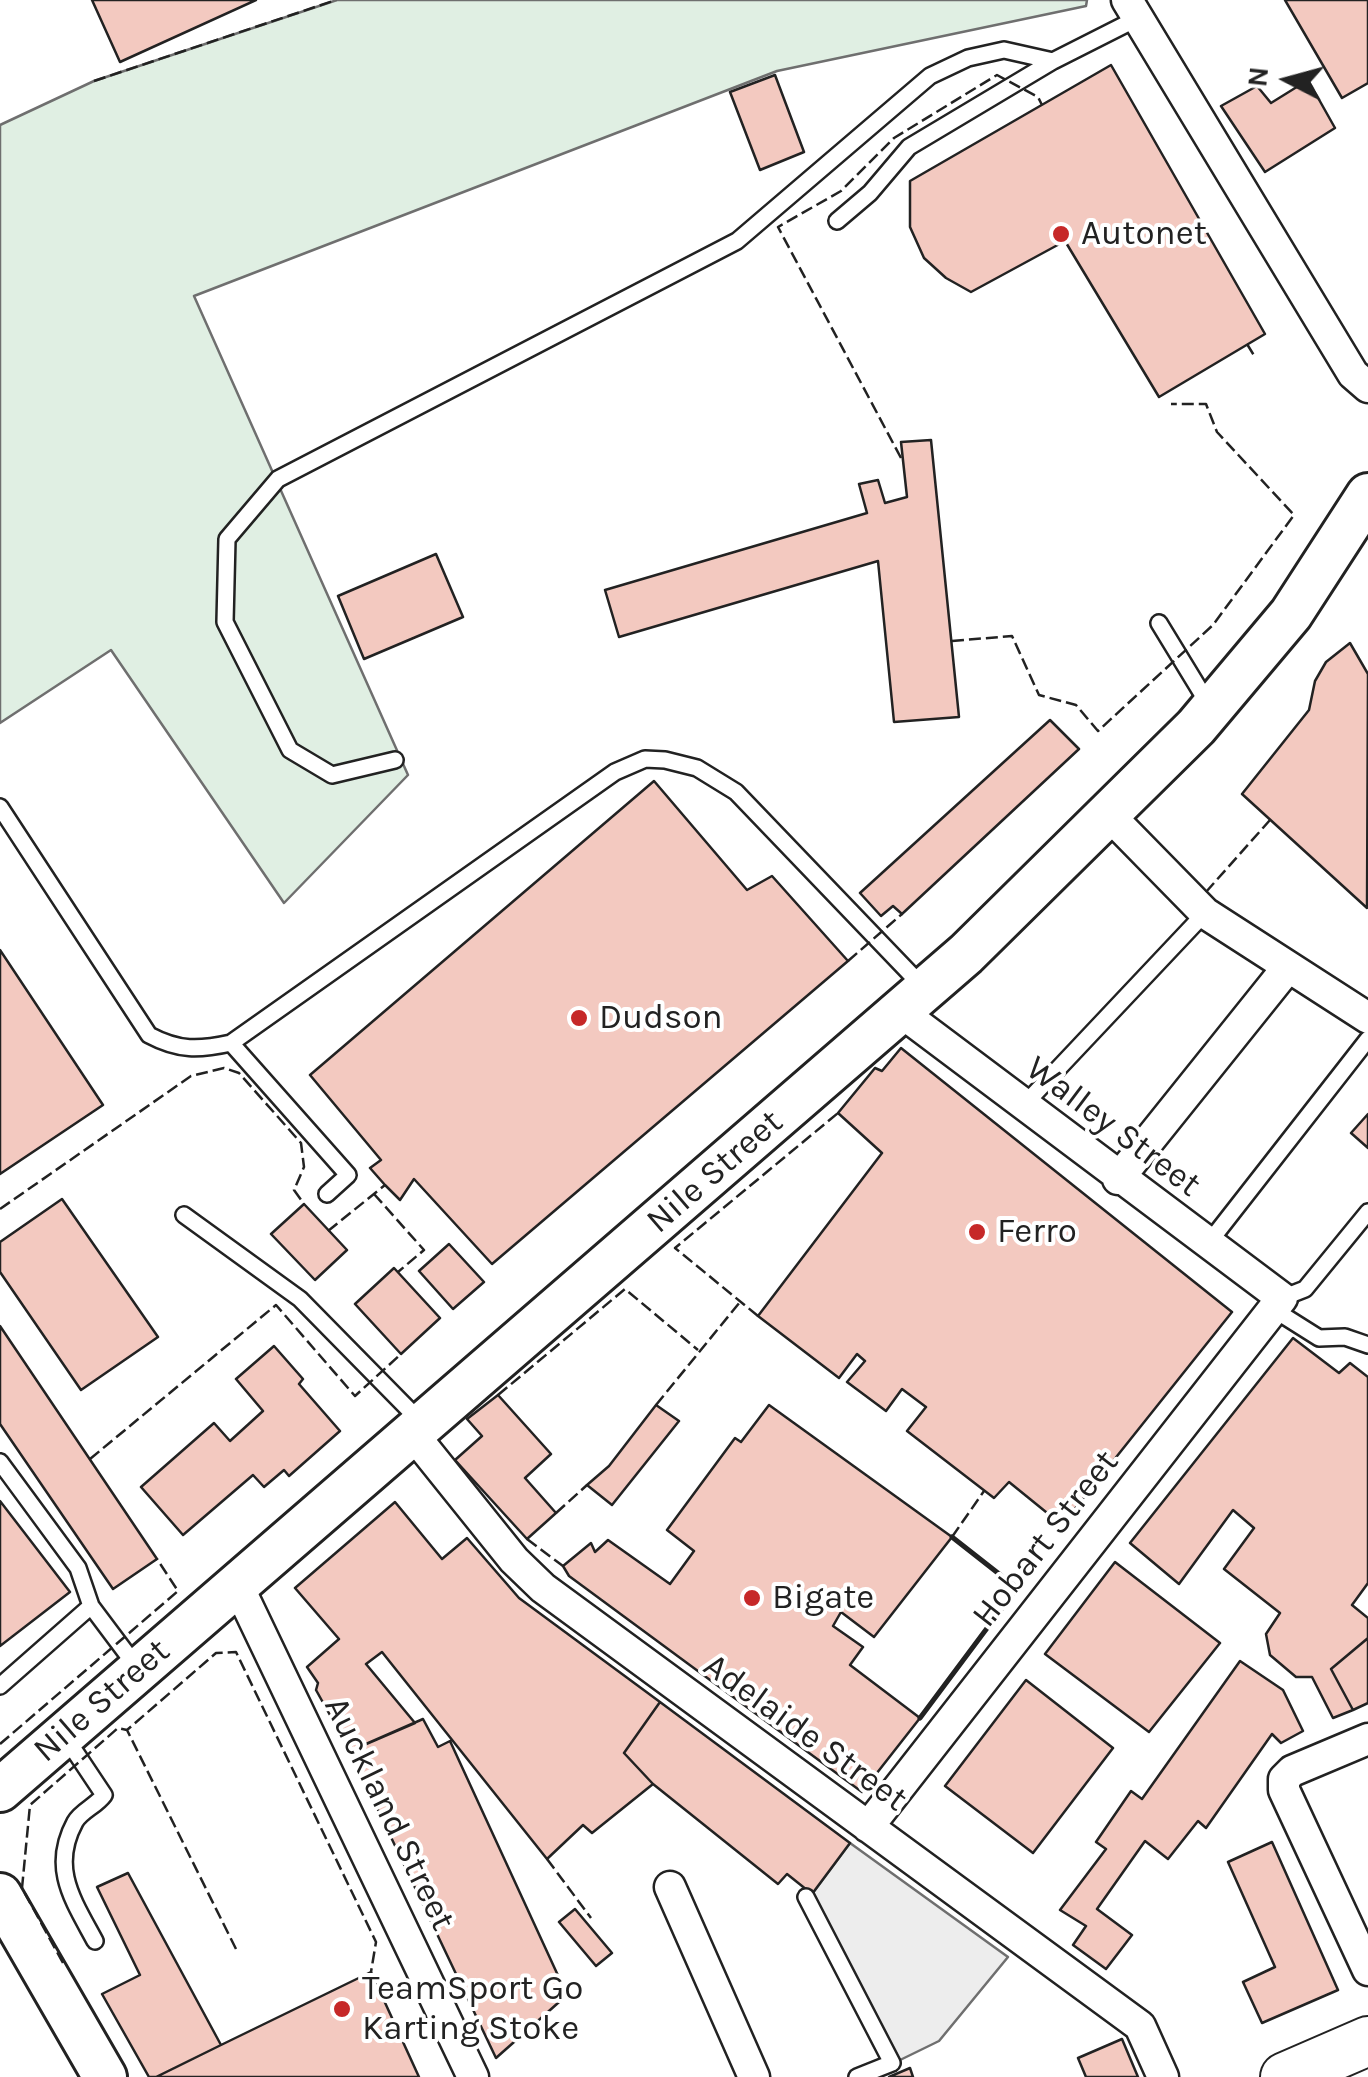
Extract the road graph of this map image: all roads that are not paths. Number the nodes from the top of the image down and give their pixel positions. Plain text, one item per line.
1 (1132, 9) edge
2 (1053, 61) junction
3 (837, 221) dead end
4 (1368, 387) edge
5 (1366, 503) edge
6 (1159, 622) dead end
7 (1211, 709) junction
8 (395, 760) dead end
9 (0, 807) edge
10 (1109, 816) junction
11 (1204, 913) junction
12 (1288, 967) junction
13 (913, 1001) junction
14 (1368, 1018) edge
15 (1368, 1039) edge
16 (232, 1042) junction
17 (1024, 1106) junction
18 (1118, 1179) junction
19 (327, 1194) dead end
20 (1368, 1212) edge
21 (184, 1214) dead end
22 (1207, 1245) junction
23 (1277, 1304) junction
24 (1368, 1345) edge
25 (417, 1429) junction
26 (0, 1462) edge
27 (237, 1584) junction
28 (91, 1606) junction
29 (138, 1670) junction
30 (0, 1686) edge
31 (64, 1735) junction
32 (1368, 1739) edge
33 (0, 1790) edge
34 (868, 1827) junction
35 (670, 1887) dead end
36 (0, 1897) edge
37 (806, 1898) dead end
38 (95, 1941) dead end
39 (1368, 1970) edge
40 (1368, 2041) edge
41 (105, 2077) edge
42 (473, 2077) edge
43 (754, 2077) edge
44 (857, 2077) edge
45 (1163, 2077) edge
46 (1285, 2077) edge

1 - 2 lane
1 - 4 street
2 - 3 lane
2 - 8 lane
5 - 7 main road, Nile Street
6 - 7 lane
7 - 10 main road, Nile Street
9 - 16 lane
10 - 11 street
10 - 13 main road, Nile Street
11 - 12 street
11 - 17 lane
12 - 14 street
12 - 18 street
13 - 16 lane
13 - 17 street, Walley Street
13 - 25 main road, Nile Street
15 - 22 lane
16 - 19 lane
17 - 18 street, Walley Street
18 - 22 street, Walley Street
20 - 23 lane
21 - 25 lane
22 - 23 street, Walley Street
23 - 24 lane
23 - 34 street, Hobart Street
25 - 27 main road, Nile Street
25 - 34 street, Adelaide Street
26 - 28 lane
27 - 29 main road, Nile Street
27 - 42 street, Auckland Street
28 - 29 lane
28 - 30 lane
29 - 31 main road, Nile Street
31 - 33 main road, Nile Street
31 - 38 lane
32 - 39 street
34 - 45 street, Adelaide Street
35 - 43 street
36 - 41 main road
37 - 44 lane
40 - 46 main road

